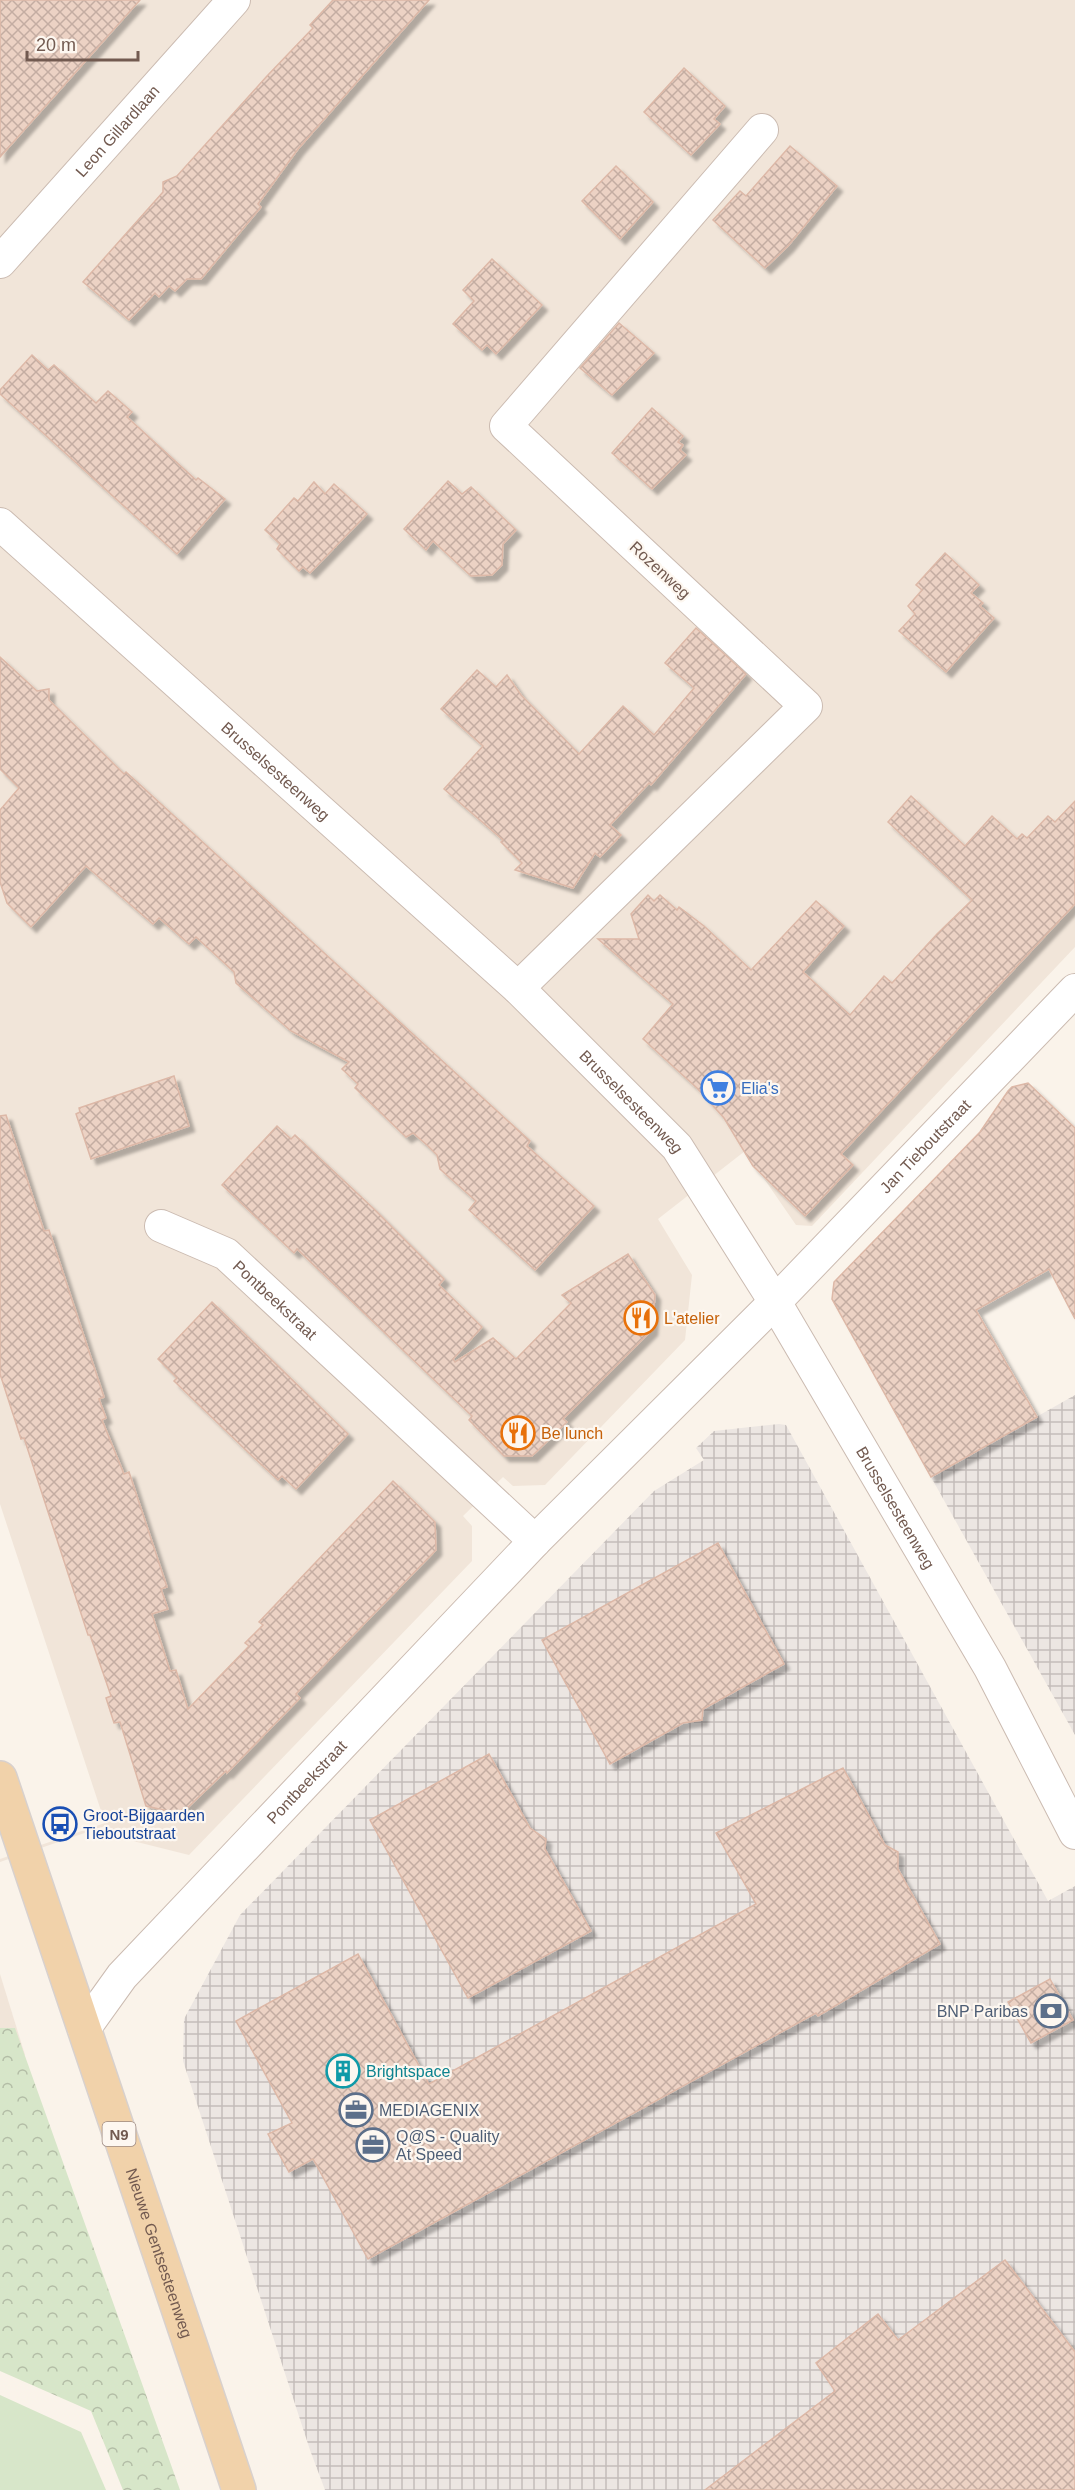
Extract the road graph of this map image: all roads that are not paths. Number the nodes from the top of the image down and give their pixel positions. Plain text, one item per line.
1 (234, 0) edge
2 (762, 130) dead end
3 (0, 262) edge
4 (0, 524) edge
5 (518, 988) junction
6 (1075, 990) edge
7 (160, 1226) dead end
8 (775, 1302) junction
9 (535, 1541) junction
10 (0, 1778) edge
11 (1075, 1833) edge
12 (84, 2029) junction
13 (239, 2490) edge

1 - 3 street, Leon Gillardlaan
2 - 5 street, Rozenweg
4 - 5 street, Brusselsesteenweg
5 - 8 street, Brusselsesteenweg
6 - 8 street, Jan Tieboutstraat
7 - 9 street, Pontbeekstraat
8 - 9 street, Pontbeekstraat
8 - 11 street, Brusselsesteenweg
9 - 12 street, Pontbeekstraat
10 - 12 main road, Nieuwe Gentsesteenweg / N9
12 - 13 main road, Nieuwe Gentsesteenweg / N9

